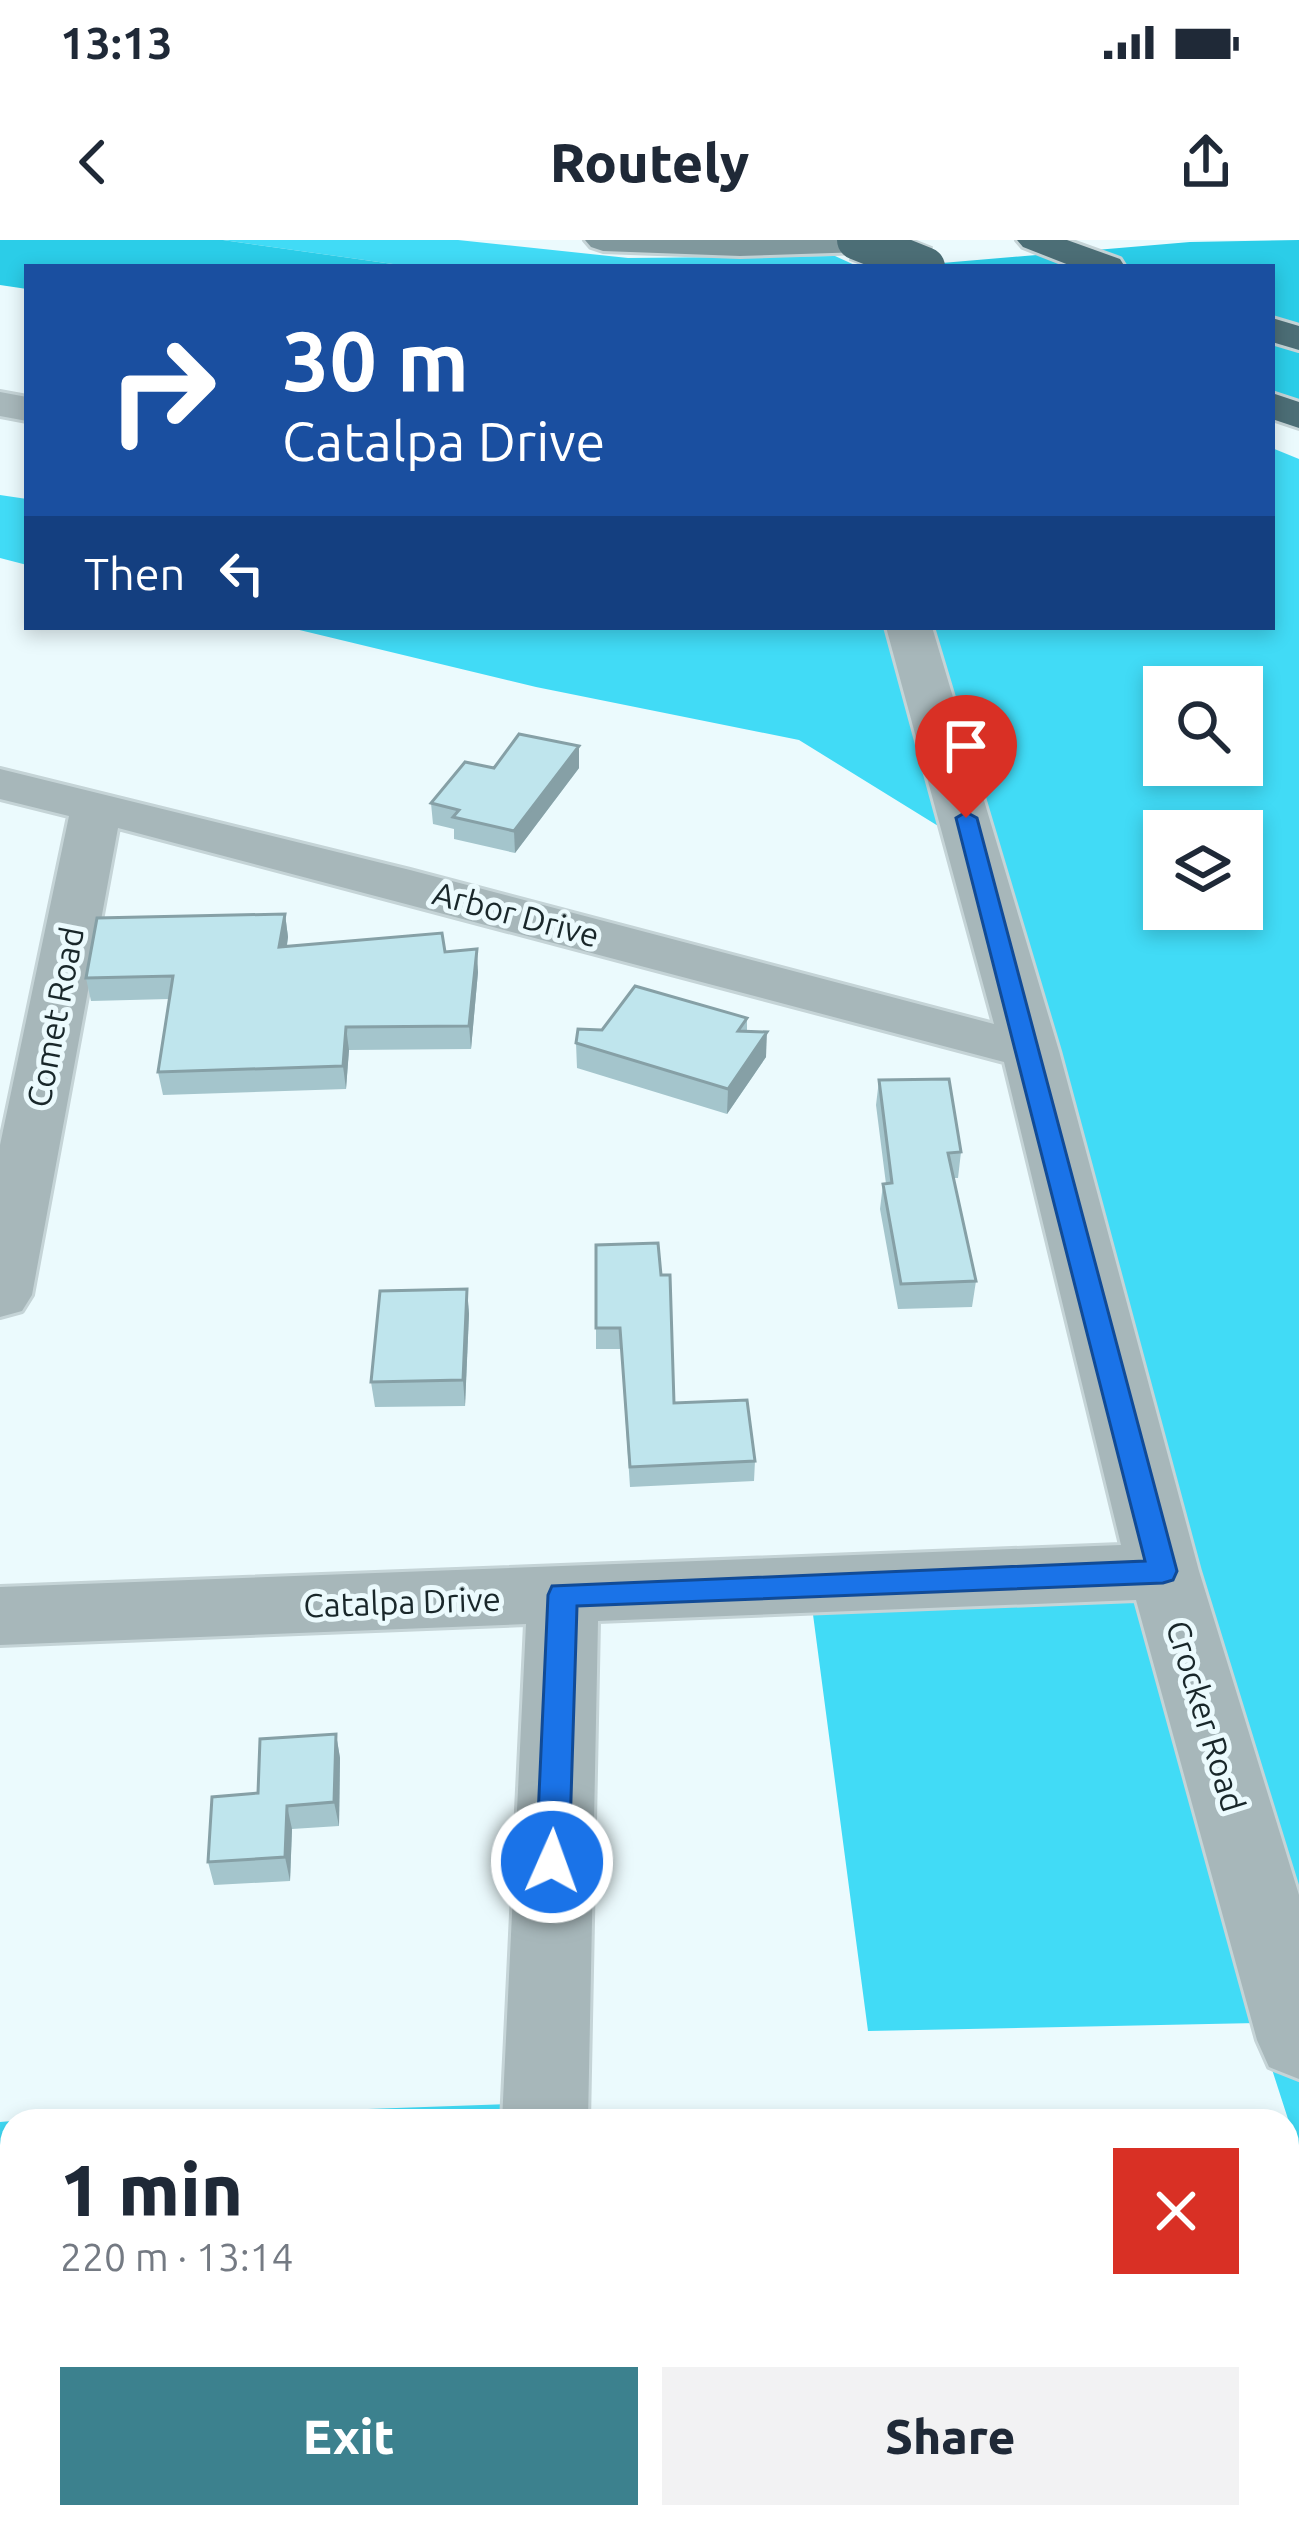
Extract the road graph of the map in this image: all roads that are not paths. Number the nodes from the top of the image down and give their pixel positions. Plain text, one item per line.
1 (602, 240) edge
2 (857, 240) edge
3 (896, 240) edge
4 (1035, 240) edge
5 (917, 264) edge
6 (1099, 264) edge
7 (910, 630) edge
8 (0, 784) edge
9 (96, 810) junction
10 (1030, 1052) junction
11 (0, 1294) edge
12 (1163, 1571) junction
13 (563, 1595) junction
14 (0, 1616) edge
15 (1299, 2040) edge
16 (544, 2109) edge

1 - 3 street
2 - 5 highway, bridge
4 - 6 highway
7 - 10 street, Crocker Road
8 - 9 street, Arbor Drive
9 - 10 street, Arbor Drive
9 - 11 street, Comet Road
10 - 12 street, Crocker Road
12 - 13 street, Catalpa Drive
12 - 15 street, Crocker Road
13 - 14 street, Catalpa Drive
13 - 16 street

